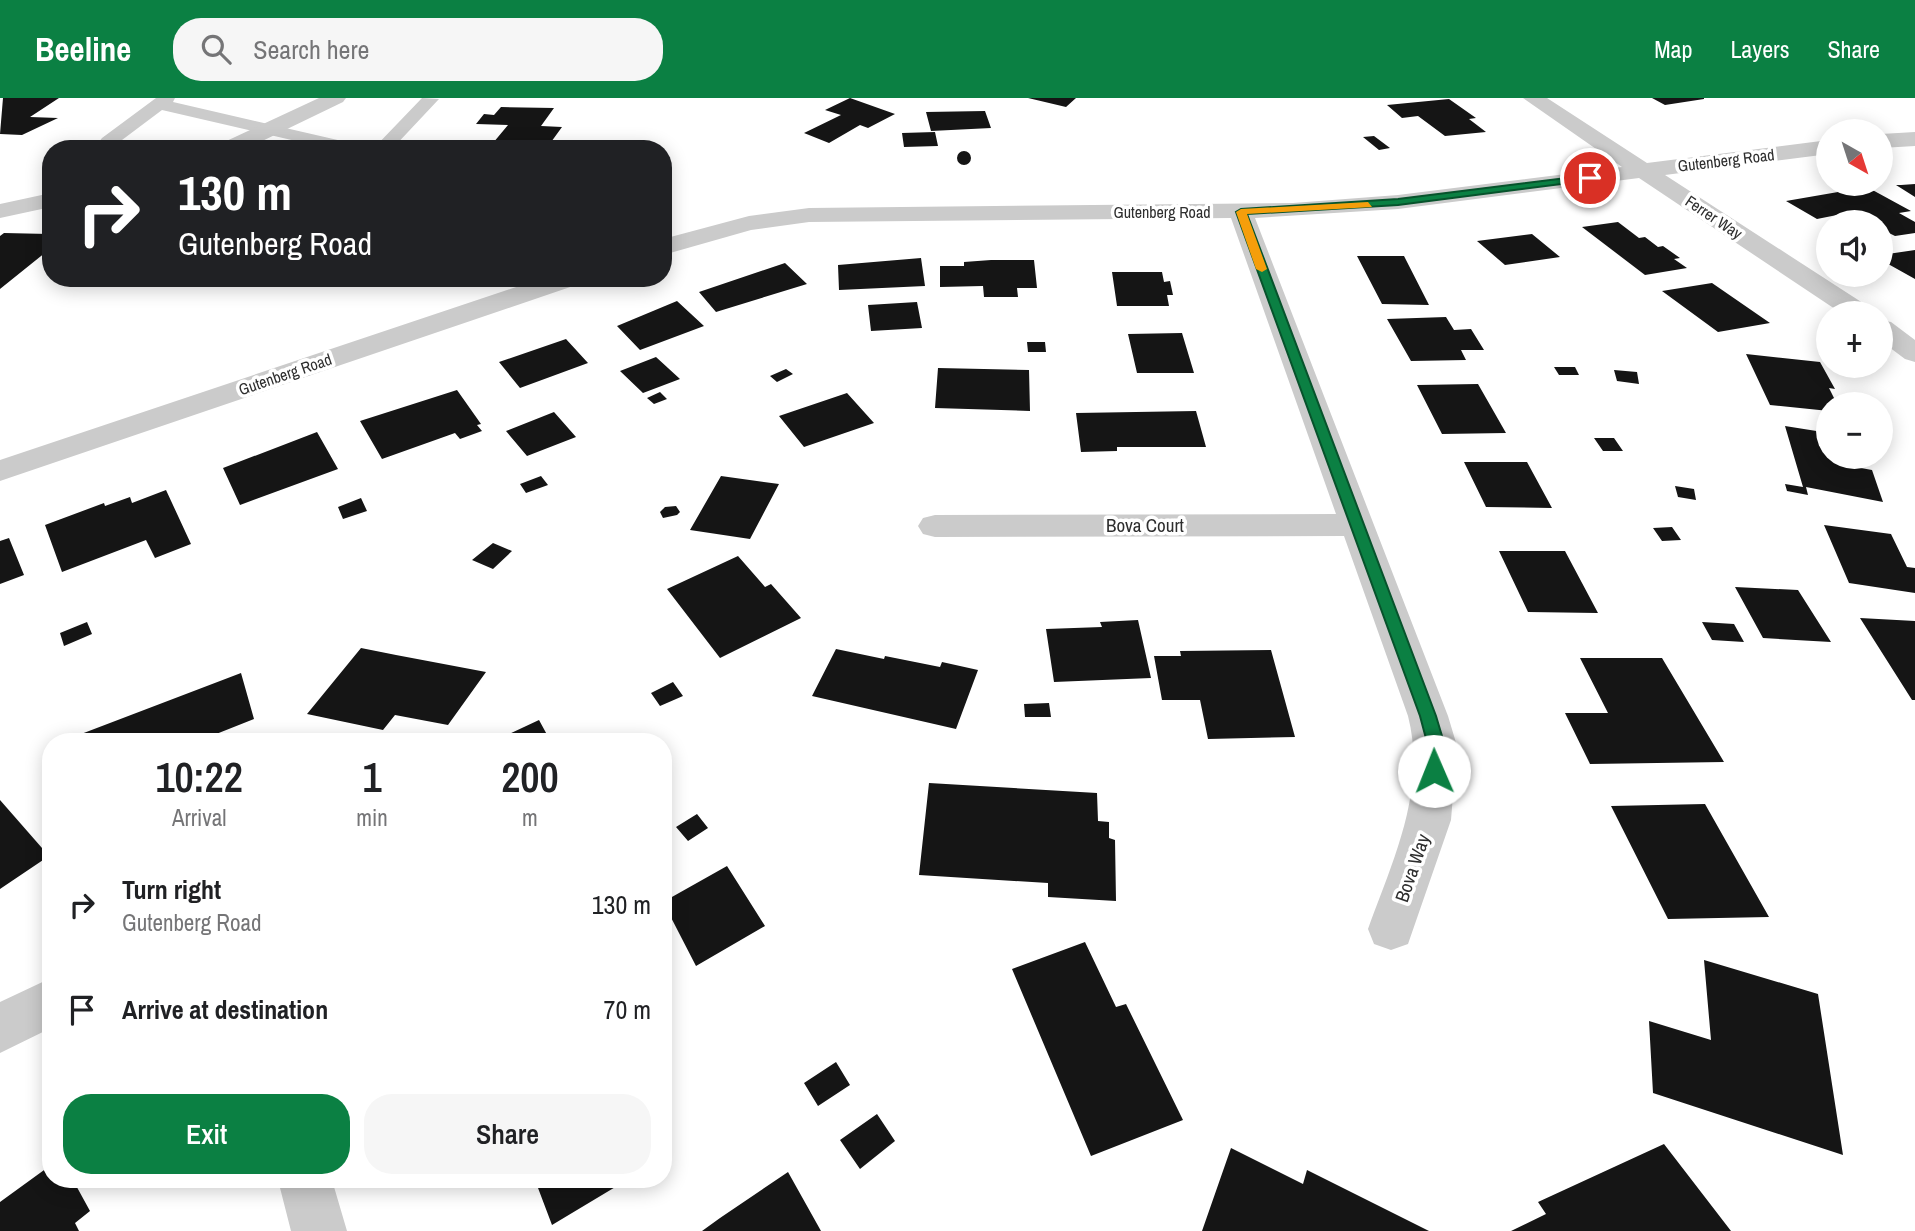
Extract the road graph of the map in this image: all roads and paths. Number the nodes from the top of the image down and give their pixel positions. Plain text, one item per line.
1 (336, 98) edge
2 (1533, 98) edge
3 (430, 99) edge
4 (163, 101) edge
5 (274, 129) junction
6 (1915, 139) edge
7 (111, 140) edge
8 (249, 140) edge
9 (319, 140) edge
10 (391, 140) edge
11 (1894, 140) edge
12 (1816, 149) edge
13 (1644, 171) junction
14 (42, 202) edge
15 (0, 211) edge
16 (1241, 212) junction
17 (672, 244) edge
18 (543, 287) edge
19 (1841, 301) edge
20 (1893, 337) edge
21 (1915, 353) edge
22 (0, 471) edge
23 (1356, 525) junction
24 (935, 526) dead end
25 (1391, 929) dead end
26 (42, 1006) edge
27 (0, 1029) edge
28 (307, 1188) edge
29 (320, 1231) edge

1 - 5 street
2 - 13 street, Ferrer Way
3 - 10 lane
4 - 5 lane
4 - 7 lane
5 - 8 street
5 - 9 lane
6 - 11 street
12 - 13 street, Gutenberg Road
13 - 16 street, Gutenberg Road
13 - 19 street, Ferrer Way
14 - 15 street
16 - 17 street, Gutenberg Road
16 - 23 street, Bova Way
18 - 22 street, Gutenberg Road
20 - 21 street
23 - 24 street, Bova Court
23 - 25 street, Bova Way
26 - 27 street
28 - 29 street

